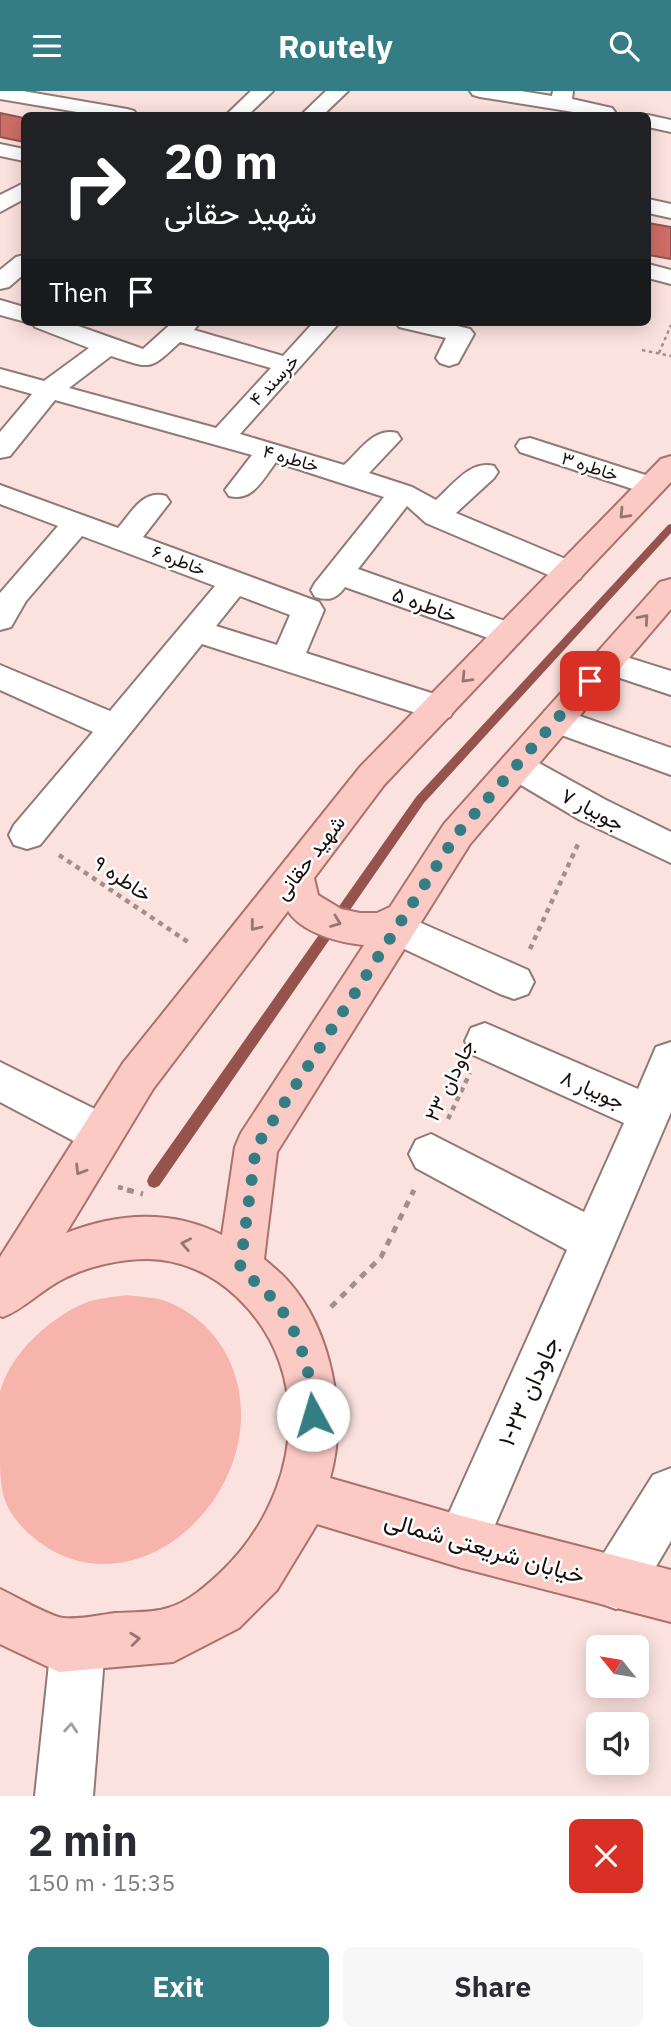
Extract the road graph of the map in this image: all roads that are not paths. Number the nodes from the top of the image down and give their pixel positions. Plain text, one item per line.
1 (263, 91) edge
2 (338, 91) edge
3 (480, 91) edge
4 (0, 93) edge
5 (562, 97) edge
6 (121, 109) edge
7 (239, 112) edge
8 (314, 112) edge
9 (604, 112) edge
10 (0, 150) edge
11 (21, 154) edge
12 (21, 192) edge
13 (0, 205) edge
14 (651, 207) edge
15 (671, 211) edge
16 (651, 272) edge
17 (671, 278) edge
18 (0, 307) edge
19 (21, 314) edge
20 (61, 326) edge
21 (322, 326) edge
22 (433, 326) edge
23 (182, 328) edge
24 (108, 346) junction
25 (449, 358) dead end
26 (288, 365) junction
27 (0, 377) edge
28 (49, 390) junction
29 (220, 439) junction
30 (387, 439) dead end
31 (530, 446) dead end
32 (0, 450) edge
33 (270, 451) junction
34 (484, 472) dead end
35 (661, 475) edge
36 (350, 476) junction
37 (240, 490) dead end
38 (402, 493) junction
39 (0, 494) edge
40 (156, 502) dead end
41 (436, 516) junction
42 (78, 522) junction
43 (125, 539) junction
44 (569, 572) junction
45 (341, 574) junction
46 (235, 582) junction
47 (671, 589) edge
48 (308, 610) junction
49 (0, 619) edge
50 (195, 631) junction
51 (508, 634) junction
52 (287, 659) junction
53 (607, 662) junction
54 (0, 677) edge
55 (671, 683) edge
56 (438, 708) junction
57 (556, 720) junction
58 (116, 728) junction
59 (671, 762) edge
60 (516, 766) junction
61 (27, 835) road end
62 (671, 849) edge
63 (295, 875) junction
64 (400, 923) junction
65 (514, 982) road end
66 (485, 1041) road end
67 (671, 1060) edge
68 (0, 1081) edge
69 (649, 1114) junction
70 (102, 1134) junction
71 (431, 1154) road end
72 (594, 1241) junction
73 (240, 1268) junction
74 (2, 1296) edge
75 (671, 1493) edge
76 (300, 1494) junction
77 (462, 1542) junction
78 (616, 1583) junction
79 (671, 1596) edge
80 (1, 1619) edge
81 (78, 1645) junction
82 (64, 1796) edge

1 - 7 street
2 - 8 street
3 - 5 street
4 - 6 street
5 - 9 street
10 - 11 street
12 - 13 street
14 - 15 street
16 - 17 street
18 - 19 street
20 - 24 street
21 - 26 street, خرسند ۴
22 - 25 street
23 - 24 street
23 - 26 street
24 - 28 street
26 - 29 street, خرسند ۴
27 - 28 street, خاطره ۴
28 - 29 street, خاطره ۴
28 - 32 street
29 - 33 street, خاطره ۴
30 - 36 street
31 - 35 street, خاطره ۳
33 - 36 street, خاطره ۴
33 - 37 street
34 - 41 street
35 -> 44 main road, شهید حقانی
36 - 38 street, خاطره ۴
38 - 41 street, خاطره ۴
38 - 45 street
39 - 42 street, خاطره ۶
40 - 43 street
41 - 44 street, خاطره ۴
42 - 43 street, خاطره ۶
42 - 49 street
43 - 46 street, خاطره ۶
44 - 51 main road, شهید حقانی
45 - 48 street
45 - 51 street, خاطره ۵
46 - 48 street, خاطره ۶
46 - 50 street
53 -> 47 main road
48 - 52 street
50 - 52 street
50 - 58 street
51 -> 56 main road, شهید حقانی
52 - 56 street
53 - 55 street
53 - 57 main road
54 - 58 street
56 - 63 main road, شهید حقانی
57 - 59 street
57 - 60 main road
58 - 61 street
60 - 62 street, جویبار ۷
60 - 64 main road
63 -> 64 main road
63 -> 70 main road, شهید حقانی
64 - 65 street
64 - 73 main road
66 - 69 street, جویبار ۸
67 - 69 street, جویبار ۸
68 - 70 street
69 - 72 street, جاودان ۲۳-۱
70 -> 74 main road, شهید حقانی
71 - 72 street
72 - 77 street, جاودان ۲۳-۱
73 -> 74 main road
73 - 76 main road
75 - 78 street
76 - 77 main road, خیابان شریعتی شمالی
81 -> 76 main road
77 - 78 main road, خیابان شریعتی شمالی
78 - 79 main road, خیابان شریعتی شمالی
80 - 81 main road
82 -> 81 street

